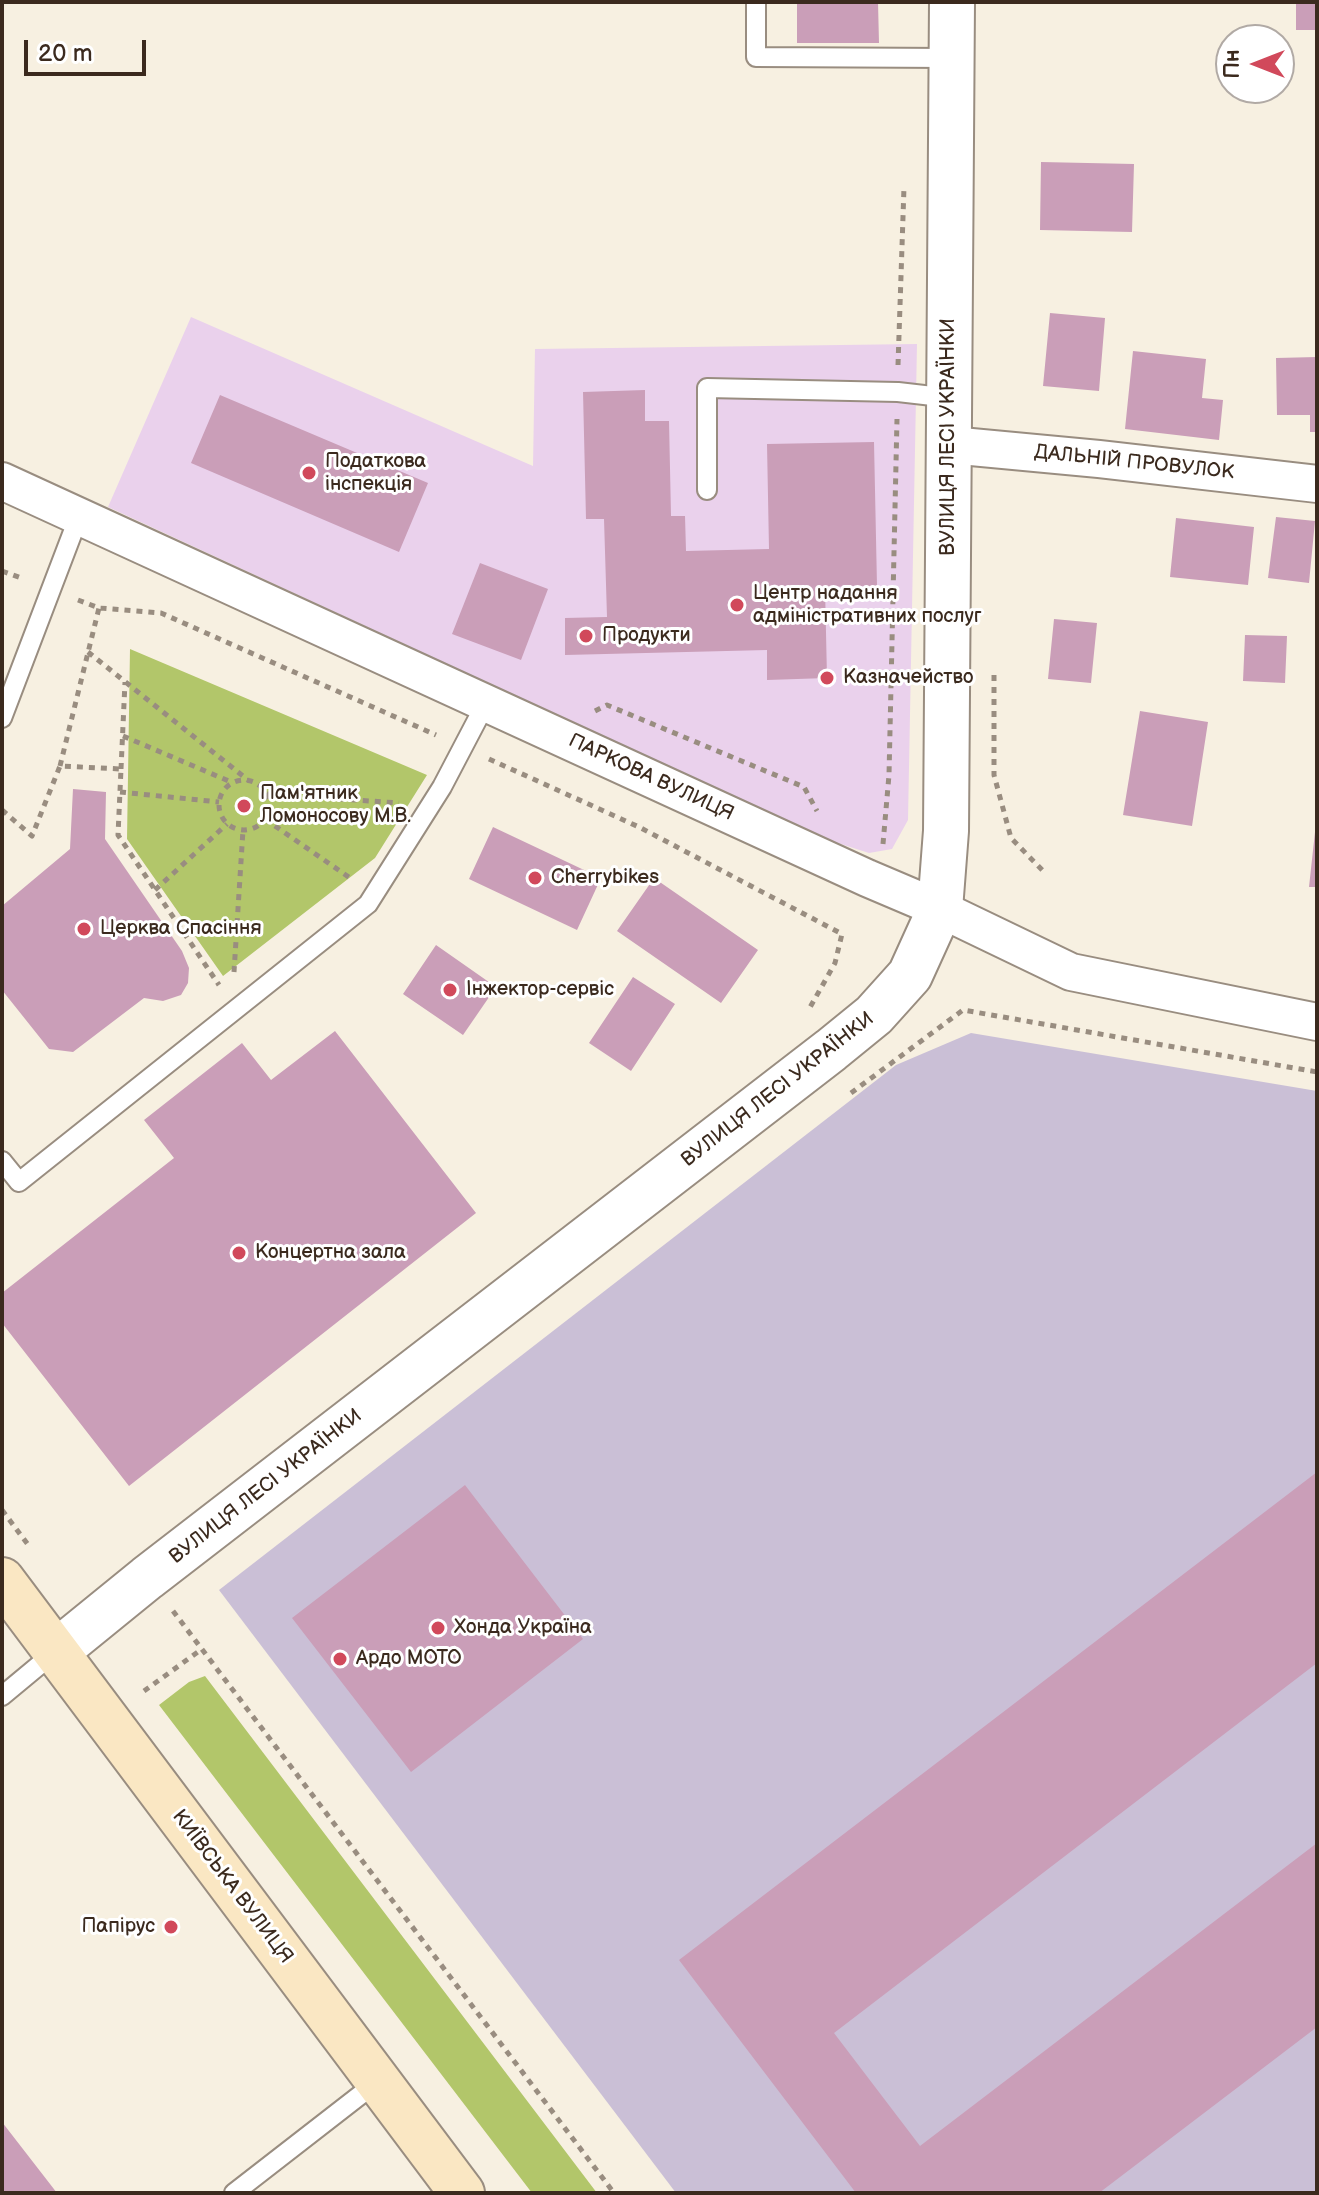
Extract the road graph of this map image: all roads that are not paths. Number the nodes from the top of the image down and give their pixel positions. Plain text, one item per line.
1 (756, 2) edge
2 (952, 2) edge
3 (951, 58) junction
4 (950, 398) junction
5 (950, 445) junction
6 (2, 481) edge
7 (1317, 484) edge
8 (707, 490) dead end
9 (79, 516) junction
10 (486, 703) junction
11 (2, 718) edge
12 (940, 909) junction
13 (1317, 1022) edge
14 (2, 1161) edge
15 (2, 1580) edge
16 (56, 1652) junction
17 (2, 1696) edge
18 (377, 2082) junction
19 (234, 2193) edge
20 (462, 2193) edge

1 - 3 lane
2 - 3 street, ВУЛИЦЯ ЛЕСІ УКРАЇНКИ
3 - 4 street, ВУЛИЦЯ ЛЕСІ УКРАЇНКИ
4 - 5 street, ВУЛИЦЯ ЛЕСІ УКРАЇНКИ
4 - 8 lane
5 - 7 street, ДАЛЬНІЙ ПРОВУЛОК
5 - 12 street, ВУЛИЦЯ ЛЕСІ УКРАЇНКИ
6 - 9 street, ПАРКОВА ВУЛИЦЯ
9 - 10 street, ПАРКОВА ВУЛИЦЯ
9 - 11 lane
10 - 12 street, ПАРКОВА ВУЛИЦЯ
10 - 14 lane
12 - 13 street, ПАРКОВА ВУЛИЦЯ
12 - 16 street, ВУЛИЦЯ ЛЕСІ УКРАЇНКИ
15 - 16 main road, КИЇВСЬКА ВУЛИЦЯ
16 - 17 lane
16 - 18 main road, КИЇВСЬКА ВУЛИЦЯ
18 - 19 lane
18 - 20 main road, КИЇВСЬКА ВУЛИЦЯ

